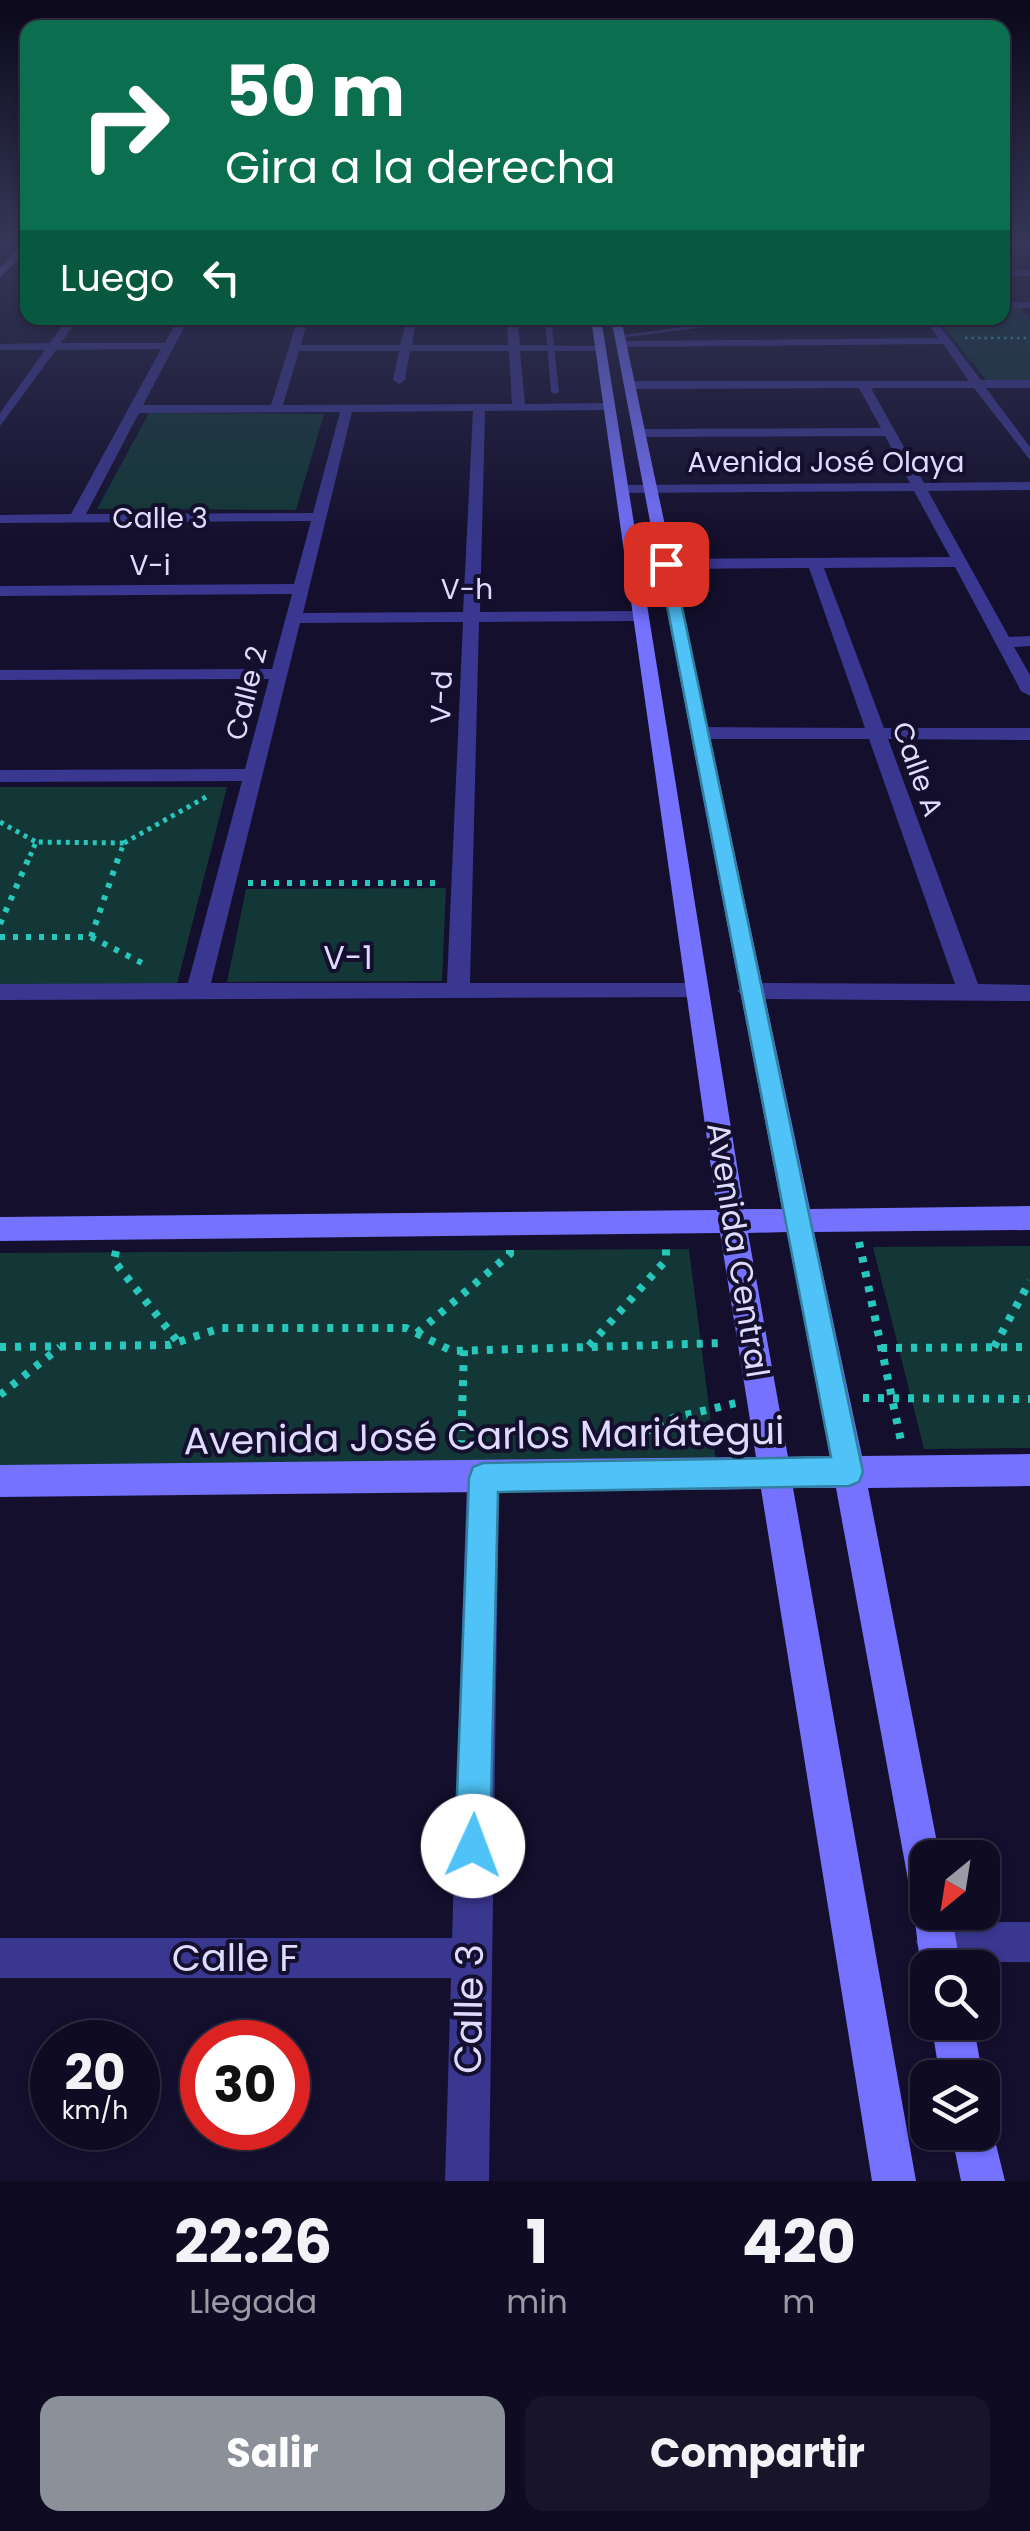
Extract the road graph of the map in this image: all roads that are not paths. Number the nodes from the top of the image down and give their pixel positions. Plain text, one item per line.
1 (730, 343) edge
2 (295, 344) edge
3 (407, 344) edge
4 (514, 344) edge
5 (548, 344) edge
6 (572, 344) edge
7 (614, 344) edge
8 (618, 344) edge
9 (948, 344) edge
10 (0, 346) edge
11 (53, 346) junction
12 (166, 346) joint
13 (294, 348) junction
14 (406, 348) junction
15 (514, 348) junction
16 (548, 348) junction
17 (735, 357) dead end
18 (740, 371) dead end
19 (399, 380) dead end
20 (864, 384) junction
21 (978, 384) junction
22 (1030, 384) edge
23 (631, 385) junction
24 (744, 385) junction
25 (556, 392) dead end
26 (519, 407) junction
27 (609, 407) junction
28 (133, 408) junction
29 (276, 408) junction
30 (347, 408) junction
31 (479, 408) junction
32 (0, 422) edge
33 (1011, 430) junction
34 (1030, 430) edge
35 (889, 432) junction
36 (640, 433) junction
37 (1030, 456) edge
38 (1030, 486) edge
39 (922, 492) junction
40 (637, 494) junction
41 (1030, 498) edge
42 (320, 517) junction
43 (0, 519) edge
44 (76, 519) junction
45 (960, 562) junction
46 (815, 563) junction
47 (666, 564) junction
48 (301, 589) junction
49 (0, 591) edge
50 (641, 616) junction
51 (472, 617) junction
52 (294, 618) junction
53 (1003, 642) junction
54 (1030, 642) edge
55 (280, 674) junction
56 (0, 675) edge
57 (1030, 691) edge
58 (699, 733) junction
59 (876, 734) junction
60 (1030, 734) edge
61 (254, 774) junction
62 (0, 776) edge
63 (458, 990) junction
64 (198, 991) junction
65 (697, 991) junction
66 (0, 992) edge
67 (750, 992) junction
68 (970, 993) junction
69 (1030, 993) edge
70 (1030, 1218) edge
71 (795, 1220) junction
72 (732, 1221) junction
73 (0, 1229) edge
74 (475, 1465) junction
75 (1030, 1470) edge
76 (776, 1472) junction
77 (849, 1472) junction
78 (0, 1481) edge
79 (918, 1840) edge
80 (936, 1941) edge
81 (1030, 1942) edge
82 (0, 1958) edge
83 (470, 1958) junction
84 (976, 2150) edge
85 (467, 2181) edge
86 (894, 2181) edge
87 (982, 2181) edge

1 - 17 street
2 - 13 street
3 - 14 street
4 - 15 street
5 - 16 lane
6 - 16 street
7 - 27 street, Avenida Central
8 - 23 street, Avenida Central
9 - 21 street
10 - 11 street
11 - 12 street
11 - 32 street
12 - 28 street
13 - 14 street
13 - 29 street
14 - 15 street
14 - 19 street
15 - 16 street
15 - 26 street
16 - 25 lane
18 - 24 street
20 - 21 street
20 - 24 street
20 - 35 street
21 - 22 street
21 - 33 street
23 - 24 street
23 - 36 street, Avenida Central
26 - 27 street
26 - 31 street
27 - 40 street, Avenida Central
28 - 29 street
28 - 44 street
29 - 30 street
30 - 31 street
30 - 42 street, Calle 2
31 - 51 street, V-d
33 - 34 street
33 - 37 street
35 - 36 street
35 - 39 street
36 - 40 street, Avenida Central
38 - 39 street, Avenida José Olaya
39 - 40 street, Avenida José Olaya
39 - 41 street, Avenida José Olaya
39 - 45 street
40 - 47 street, Avenida Central
40 - 50 street, Avenida Central
42 - 44 street, Calle 3
42 - 48 street, Calle 2
43 - 44 street, Calle 3
45 - 46 street
45 - 53 street
46 - 47 street
46 - 59 street, Calle A
47 - 58 street, Avenida Central
48 - 49 street, V-i
48 - 52 street, Calle 2
50 - 51 street, V-h
50 - 65 street, Avenida Central
51 - 52 street, V-h
51 - 63 street, V-d
52 - 55 street, Calle 2
53 - 54 street
53 - 57 street
55 - 56 street
55 - 61 street, Calle 2
58 - 59 street
58 - 67 street, Avenida Central
59 - 60 street
59 - 68 street, Calle A
61 - 62 street
61 - 64 street, Calle 2
63 - 64 street, V-1
63 - 65 street, V-1
64 - 66 street, V-1
65 - 72 street, Avenida Central
67 - 68 street
67 - 71 street, Avenida Central
68 - 69 street
70 - 71 street
71 - 72 street
71 - 77 street, Avenida Central
72 - 73 street
72 - 76 street, Avenida Central
74 - 76 street, Avenida José Carlos Mariátegui
74 - 78 street, Avenida José Carlos Mariátegui
74 - 83 street, Calle 3
75 - 77 street, Avenida José Carlos Mariátegui
76 - 77 street, Avenida José Carlos Mariátegui
76 - 86 street, Avenida Central
77 - 79 street, Avenida Central
80 - 81 street
82 - 83 street, Calle F
83 - 85 street, Calle 3
84 - 87 street

